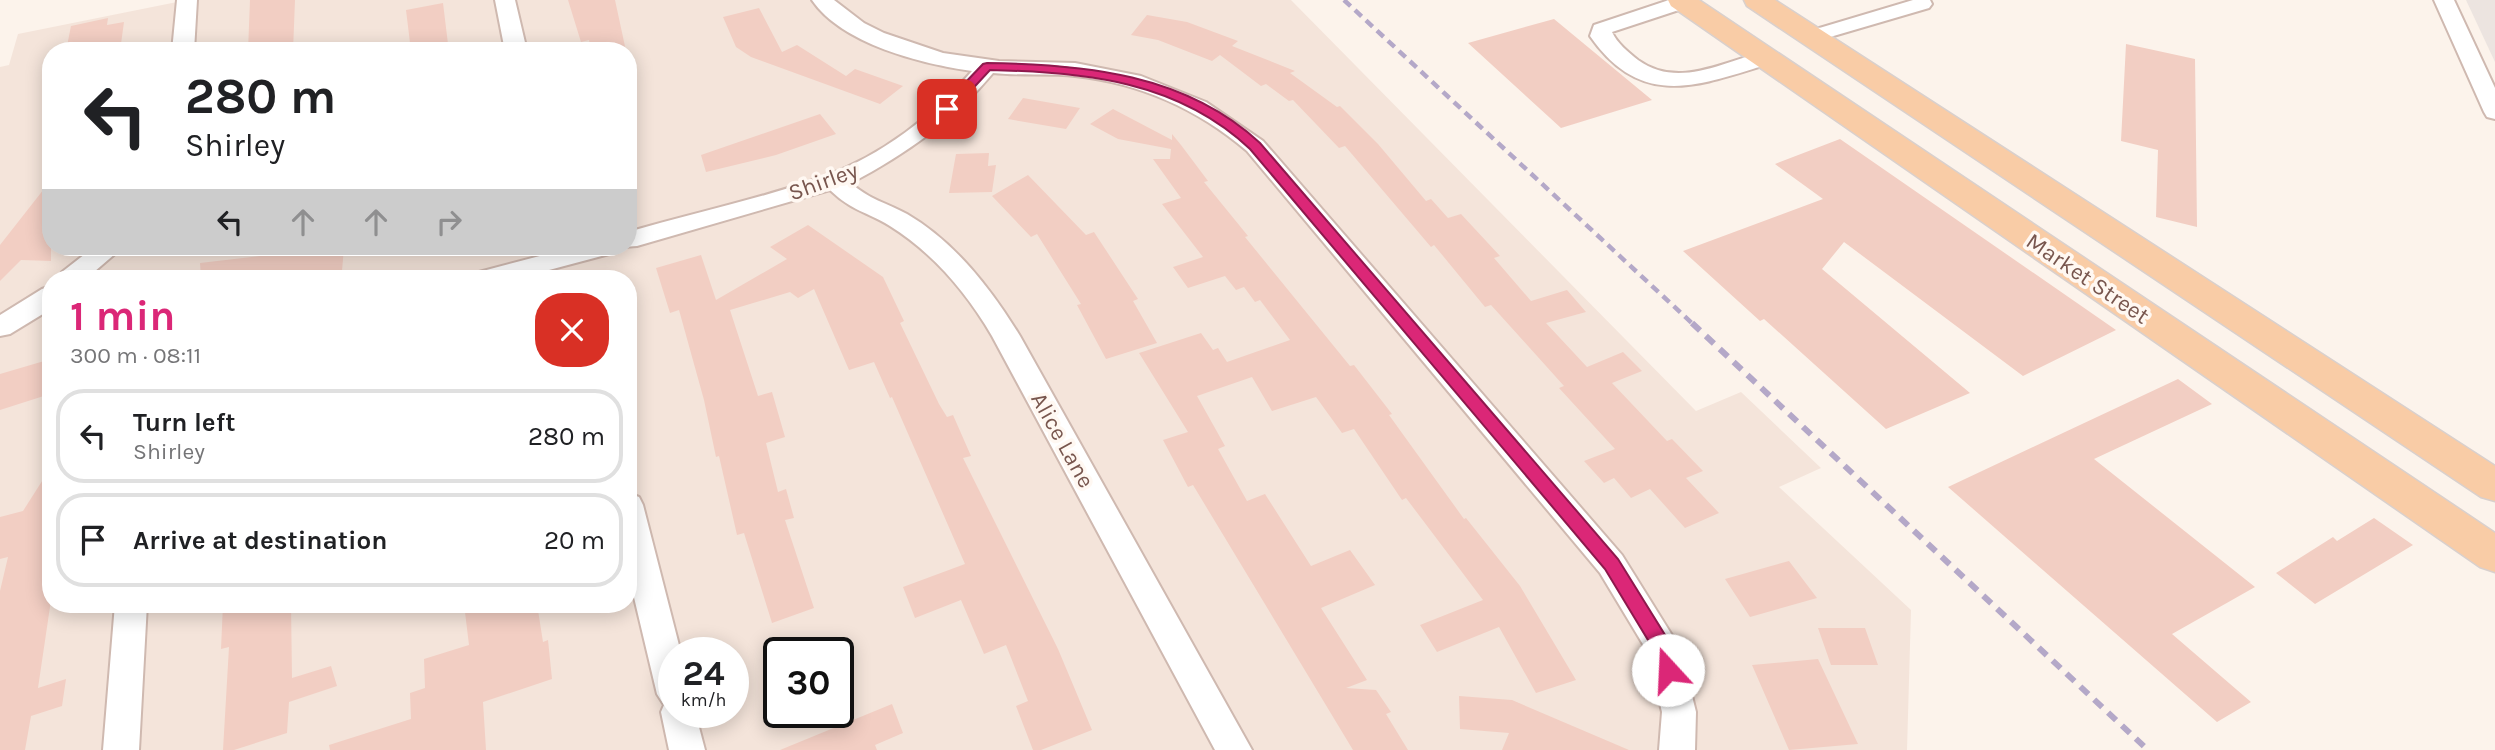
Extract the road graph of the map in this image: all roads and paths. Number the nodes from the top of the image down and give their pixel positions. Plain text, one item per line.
1 (187, 0) edge
2 (505, 0) edge
3 (822, 0) edge
4 (1758, 0) edge
5 (2444, 0) edge
6 (1683, 1) edge
7 (1922, 4) dead end
8 (1813, 36) junction
9 (184, 42) edge
10 (514, 42) edge
11 (1765, 58) junction
12 (987, 66) junction
13 (2495, 112) edge
14 (835, 181) junction
15 (637, 237) edge
16 (99, 256) edge
17 (589, 256) edge
18 (571, 267) edge
19 (81, 270) edge
20 (548, 270) edge
21 (42, 306) edge
22 (0, 327) edge
23 (2495, 486) edge
24 (637, 542) edge
25 (2495, 555) edge
26 (130, 613) edge
27 (660, 637) edge
28 (682, 728) edge
29 (121, 750) edge
30 (687, 750) edge
31 (1234, 750) edge
32 (1677, 750) edge

1 - 9 street
2 - 10 street
3 - 12 street
4 - 8 main road
5 - 13 street
6 - 11 main road, Market Street
6 - 11 street
7 - 8 street
8 - 23 main road
11 - 25 main road, Market Street
12 - 14 street, Shirley
12 - 32 street
14 - 15 street, Shirley
14 - 31 street, Alice Lane
16 - 19 street
17 - 18 street
18 - 20 street
21 - 22 street
24 - 27 street
26 - 29 street
28 - 30 street

